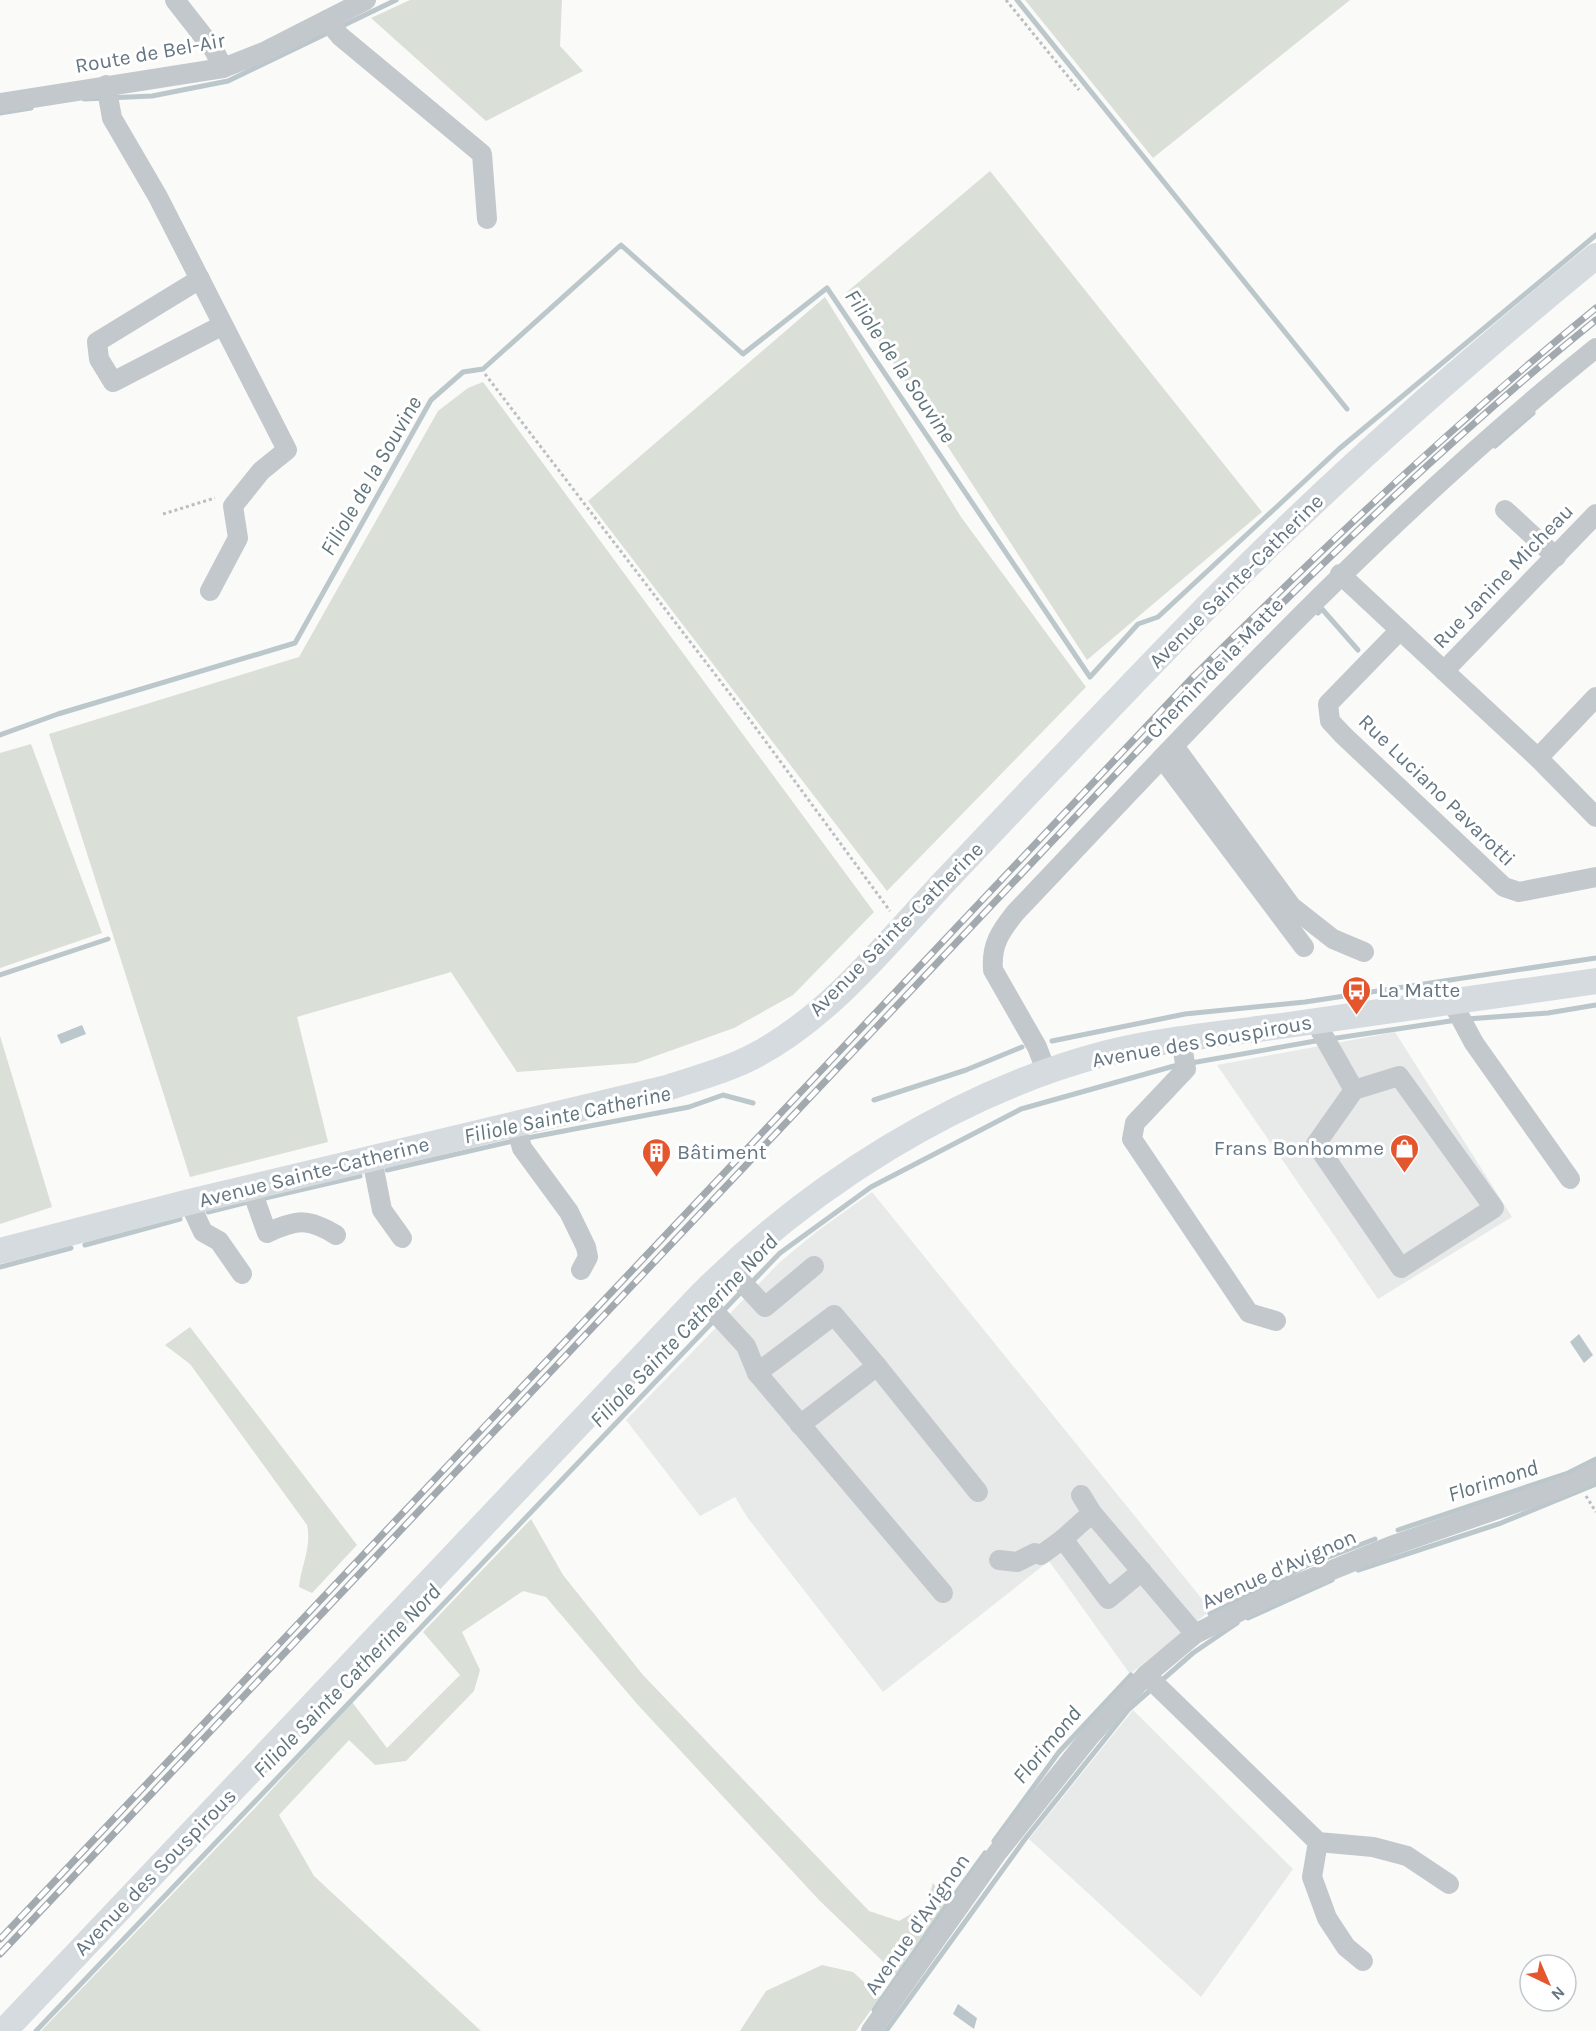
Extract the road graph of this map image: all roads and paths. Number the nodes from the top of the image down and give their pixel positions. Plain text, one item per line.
1 (175, 0) edge
2 (366, 0) edge
3 (1006, 0) edge
4 (327, 20) junction
5 (224, 68) junction
6 (106, 85) junction
7 (1079, 90) dead end
8 (0, 103) edge
9 (487, 219) dead end
10 (1596, 256) edge
11 (200, 279) junction
12 (224, 325) junction
13 (1596, 348) edge
14 (485, 374) dead end
15 (246, 490) junction
16 (1505, 510) dead end
17 (164, 514) dead end
18 (1596, 514) edge
19 (1556, 556) junction
20 (1340, 574) junction
21 (210, 591) dead end
22 (1400, 630) junction
23 (1443, 671) junction
24 (1596, 697) edge
25 (1168, 752) junction
26 (1538, 758) junction
27 (1596, 818) edge
28 (1596, 877) edge
29 (902, 927) junction
30 (1304, 948) dead end
31 (1364, 952) dead end
32 (1596, 981) edge
33 (1452, 1002) junction
34 (1315, 1021) junction
35 (1181, 1040) junction
36 (1047, 1073) junction
37 (1354, 1090) junction
38 (518, 1134) junction
39 (372, 1159) junction
40 (1570, 1179) dead end
41 (251, 1188) junction
42 (189, 1202) junction
43 (336, 1235) dead end
44 (402, 1238) dead end
45 (0, 1251) edge
46 (814, 1266) dead end
47 (729, 1268) junction
48 (581, 1270) dead end
49 (242, 1274) dead end
50 (700, 1296) junction
51 (1276, 1321) dead end
52 (877, 1366) junction
53 (757, 1373) junction
54 (800, 1425) junction
55 (1596, 1471) edge
56 (978, 1492) dead end
57 (1081, 1495) dead end
58 (1092, 1513) junction
59 (1063, 1539) junction
60 (999, 1560) dead end
61 (1142, 1571) junction
62 (943, 1593) dead end
63 (1195, 1634) junction
64 (1146, 1675) junction
65 (1318, 1842) junction
66 (1449, 1884) dead end
67 (1363, 1961) dead end
68 (4, 2031) edge
69 (871, 2031) edge

1 - 5 street
2 - 4 street, Route de Bel-Air
3 - 7 path
4 - 5 street, Route de Bel-Air
4 - 9 street
5 - 6 street, Route de Bel-Air
6 - 8 street, Route de Bel-Air
6 - 11 street
10 - 29 main road, Avenue Sainte-Catherine
11 - 12 street
11 - 12 street
12 - 15 street
13 - 20 street, Chemin de la Matte
14 - 29 path
15 - 17 path
15 - 21 street
16 - 19 street
18 - 19 street, Rue Janine Micheau
19 - 23 street, Rue Janine Micheau
20 - 22 street
20 - 25 street, Chemin de la Matte
22 - 23 street
22 - 28 street, Rue Luciano Pavarotti
23 - 26 street
24 - 26 street
25 - 30 street
25 - 31 street
25 - 36 street, Chemin de la Matte
26 - 27 street
29 - 38 main road, Avenue Sainte-Catherine
32 - 33 main road, Avenue des Souspirous
33 - 34 main road, Avenue des Souspirous
33 - 40 street
34 - 35 main road, Avenue des Souspirous
34 - 37 street
35 - 36 main road, Avenue des Souspirous
35 - 51 street
36 - 47 main road, Avenue des Souspirous
37 - 37 street
38 - 39 main road, Avenue Sainte-Catherine
38 - 48 street
39 - 41 main road, Avenue Sainte-Catherine
39 - 44 street
41 - 42 main road, Avenue Sainte-Catherine
41 - 43 street
42 - 45 main road, Avenue Sainte-Catherine
42 - 49 street
46 - 47 street
47 - 50 main road, Avenue des Souspirous
50 - 53 street
50 - 68 main road, Avenue des Souspirous
52 - 53 street
52 - 54 street
52 - 56 street
53 - 54 street
54 - 62 street
55 - 63 street, Avenue d'Avignon
57 - 58 street
58 - 59 street
58 - 61 street
59 - 60 street
59 - 61 street
61 - 63 street
63 - 64 street, Avenue d'Avignon
64 - 65 street
64 - 69 street, Avenue d'Avignon
65 - 66 street
65 - 67 street

